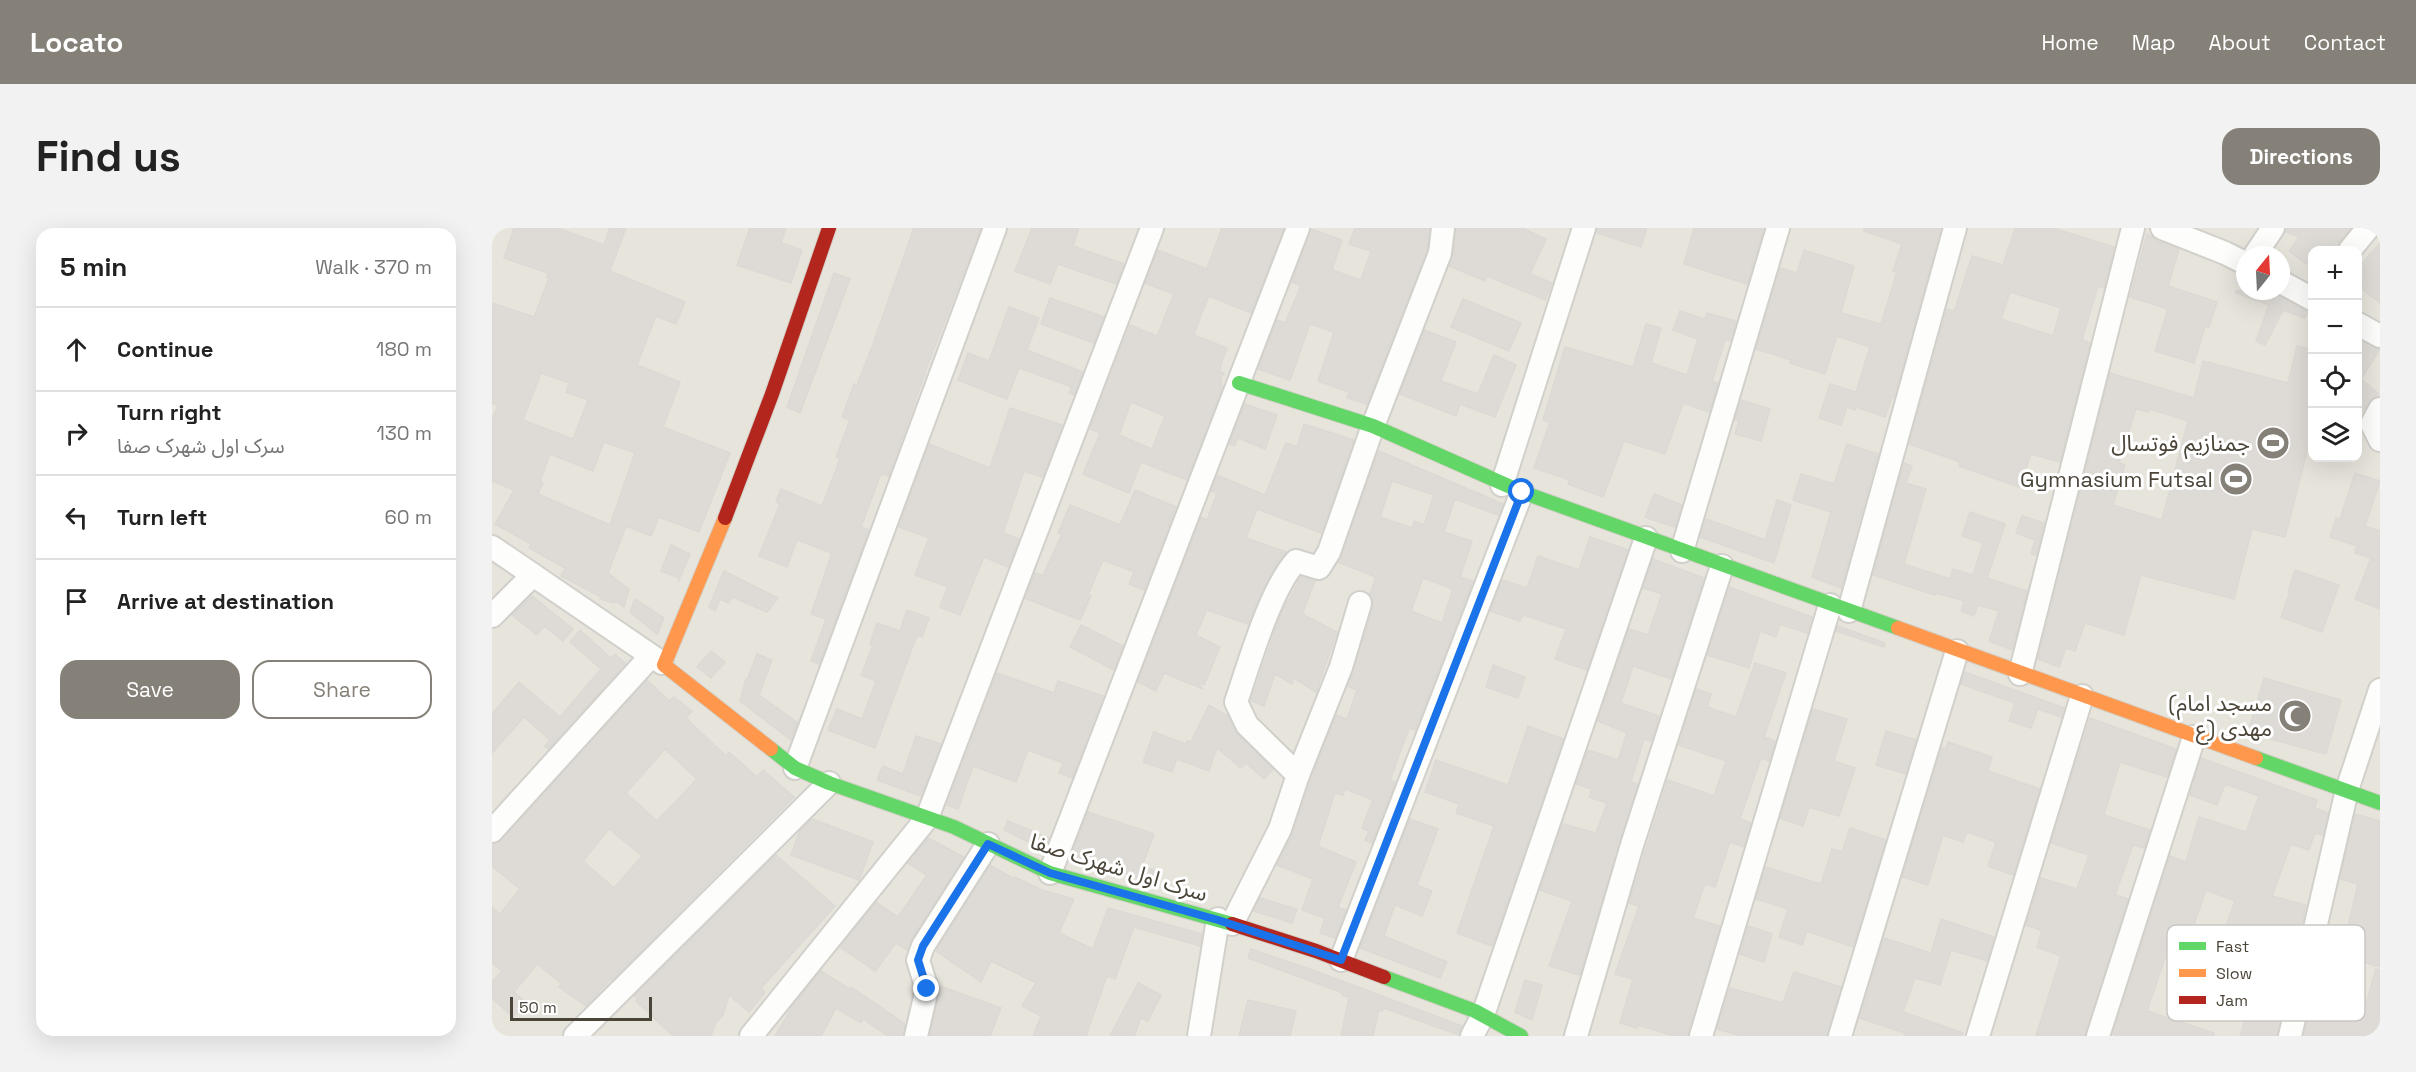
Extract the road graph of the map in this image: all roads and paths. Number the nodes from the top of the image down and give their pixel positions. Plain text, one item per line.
1 (829, 228) edge
2 (995, 228) edge
3 (1152, 228) edge
4 (1299, 228) edge
5 (1443, 228) edge
6 (1584, 228) edge
7 (1778, 228) edge
8 (1955, 228) edge
9 (2133, 228) edge
10 (2162, 228) edge
11 (2273, 228) edge
12 (2368, 228) edge
13 (2261, 246) edge
14 (2353, 246) edge
15 (2236, 258) edge
16 (2290, 287) edge
17 (2308, 297) edge
18 (2362, 326) edge
19 (2380, 336) edge
20 (1239, 383) junction
21 (2380, 409) edge
22 (1373, 426) junction
23 (2380, 440) edge
24 (1512, 489) junction
25 (1646, 538) junction
26 (492, 547) edge
27 (1682, 551) junction
28 (1722, 566) junction
29 (533, 575) junction
30 (1360, 603) dead end
31 (1839, 608) junction
32 (492, 616) edge
33 (1957, 651) junction
34 (658, 660) junction
35 (2020, 674) junction
36 (2380, 690) edge
37 (2082, 696) junction
38 (2194, 736) junction
39 (795, 768) junction
40 (1298, 775) junction
41 (829, 783) junction
42 (2347, 790) junction
43 (2380, 803) edge
44 (927, 818) junction
45 (492, 831) edge
46 (988, 844) junction
47 (1050, 873) junction
48 (1225, 922) junction
49 (2316, 925) edge
50 (1341, 960) junction
51 (1483, 1015) junction
52 (2293, 1021) edge
53 (575, 1036) edge
54 (751, 1036) edge
55 (916, 1036) edge
56 (1199, 1036) edge
57 (1472, 1036) edge
58 (1521, 1036) edge
59 (1576, 1036) edge
60 (1701, 1036) edge
61 (1840, 1036) edge
62 (1978, 1036) edge
63 (2098, 1036) edge
64 (2290, 1036) edge

1 - 34 street
2 - 39 street
3 - 44 street
4 - 20 street
5 - 22 street
6 - 24 street
7 - 27 street
8 - 31 street
9 - 35 street
10 - 15 street
11 - 13 street
12 - 14 street
16 - 17 street
18 - 19 street
20 - 22 street
20 - 47 street
21 - 23 street
22 - 24 street
22 - 40 street
24 - 25 street
24 - 50 street
25 - 27 street
25 - 51 street
26 - 29 street
27 - 28 street
28 - 31 street
28 - 59 street
29 - 32 street
29 - 34 street
30 - 40 street
31 - 33 street
31 - 60 street
33 - 35 street
33 - 61 street
34 - 39 street, سرک اول شهرک صفا
34 - 45 street
35 - 37 street
36 - 42 street
37 - 38 street
37 - 62 street
38 - 42 street
38 - 63 street
39 - 41 street, سرک اول شهرک صفا
40 - 48 street
41 - 44 street, سرک اول شهرک صفا
41 - 53 street
42 - 43 street
42 - 49 street
44 - 46 street, سرک اول شهرک صفا
44 - 54 street
46 - 47 street, سرک اول شهرک صفا
46 - 55 street
47 - 48 street, سرک اول شهرک صفا
48 - 50 street, سرک اول شهرک صفا
48 - 56 street
50 - 51 street, سرک اول شهرک صفا
51 - 57 street
51 - 58 street, سرک اول شهرک صفا
52 - 64 street

